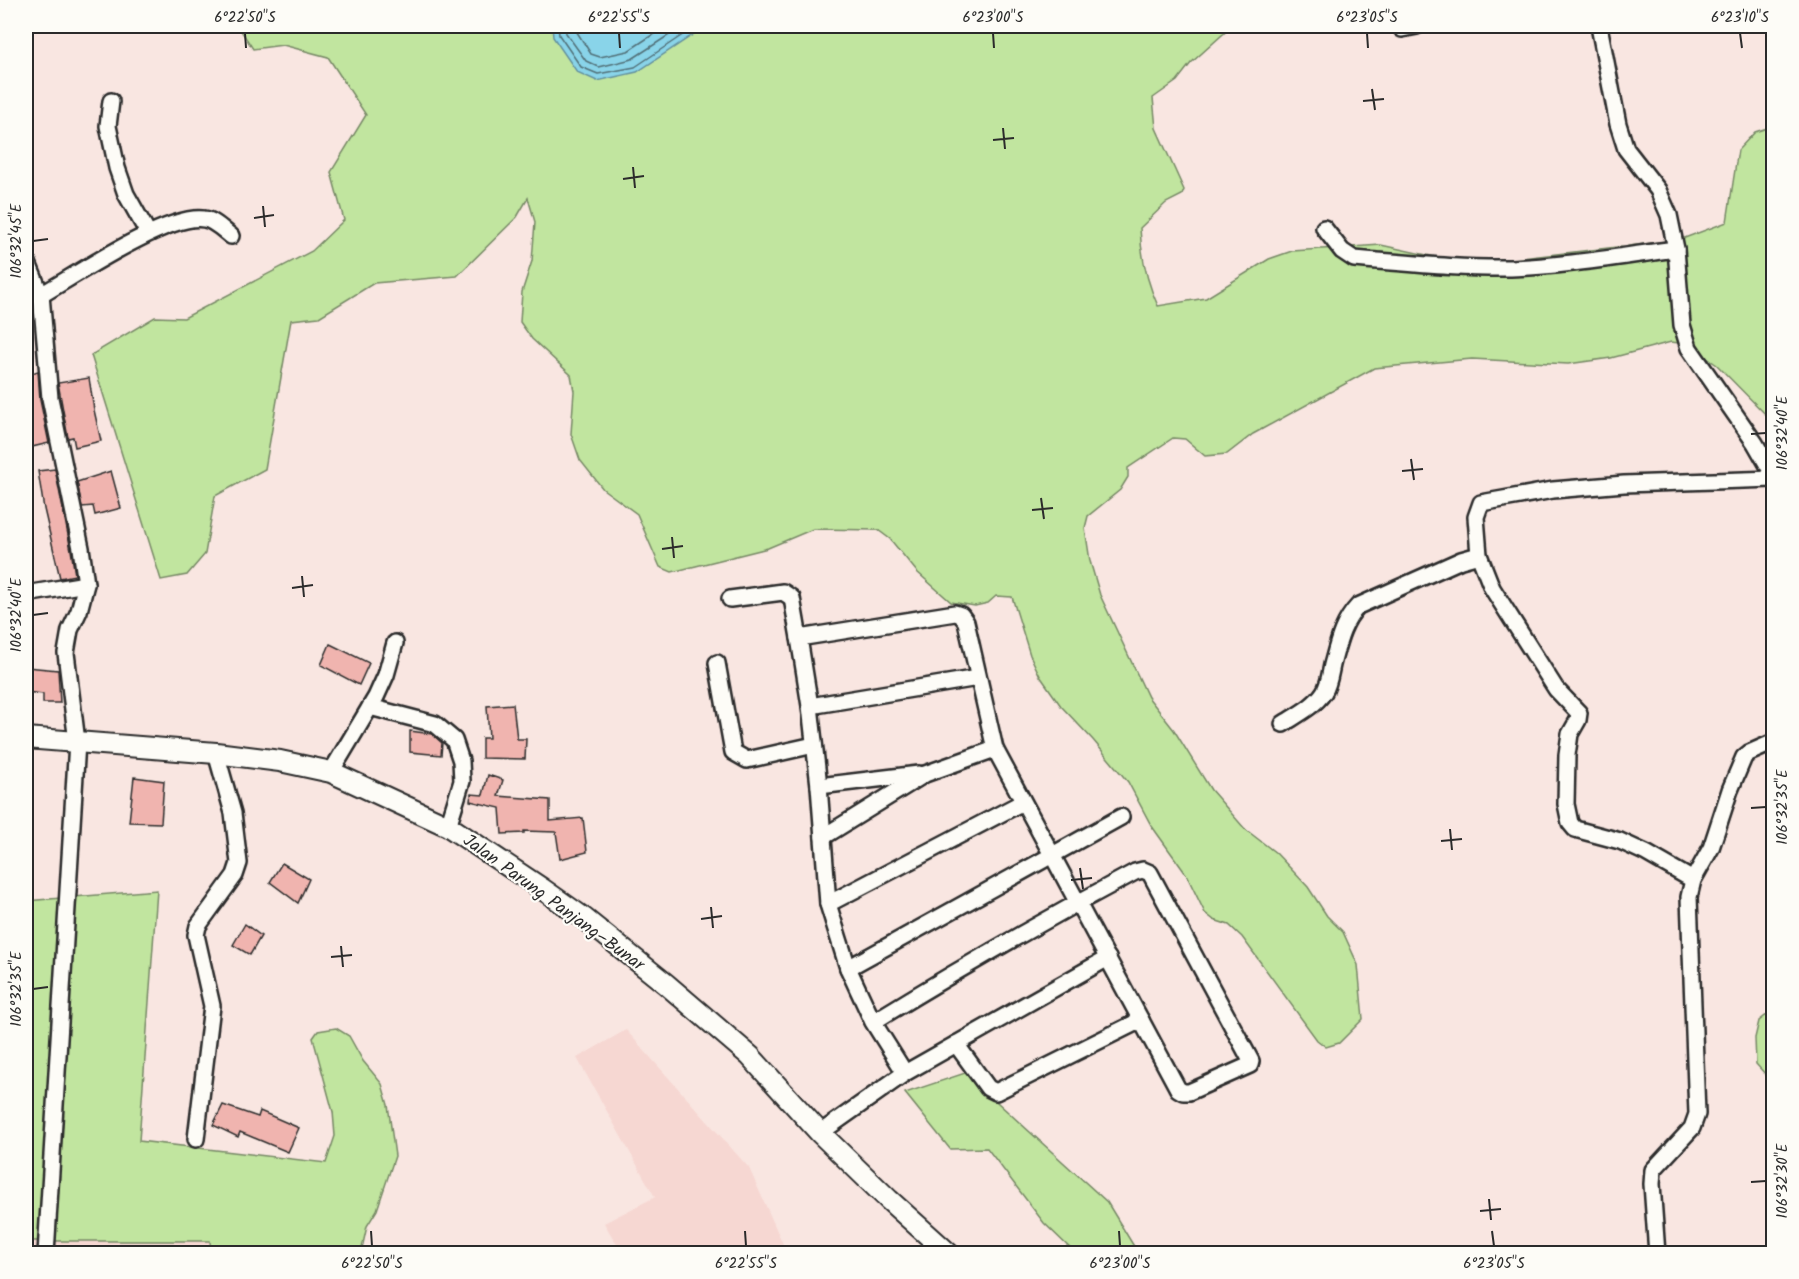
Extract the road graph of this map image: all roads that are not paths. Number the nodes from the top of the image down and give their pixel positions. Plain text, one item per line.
1 (1599, 26) edge
2 (111, 101) dead end
3 (1324, 228) dead end
4 (148, 233) junction
5 (231, 236) dead end
6 (1676, 249) junction
7 (26, 258) edge
8 (41, 296) junction
9 (1773, 478) edge
10 (1479, 555) junction
11 (86, 584) junction
12 (26, 594) edge
13 (730, 598) dead end
14 (799, 638) junction
15 (395, 643) dead end
16 (717, 663) dead end
17 (978, 678) junction
18 (370, 706) junction
19 (810, 706) junction
20 (1283, 724) dead end
21 (26, 738) edge
22 (77, 742) junction
23 (1773, 742) edge
24 (814, 745) junction
25 (995, 749) junction
26 (216, 753) junction
27 (331, 772) junction
28 (925, 774) junction
29 (819, 786) junction
30 (1023, 802) junction
31 (1121, 816) dead end
32 (448, 826) junction
33 (823, 837) junction
34 (1052, 854) junction
35 (1693, 880) junction
36 (1078, 902) junction
37 (828, 904) junction
38 (1108, 958) junction
39 (848, 968) junction
40 (1141, 1020) junction
41 (873, 1023) junction
42 (956, 1044) junction
43 (904, 1073) junction
44 (820, 1133) junction
45 (196, 1139) dead end
46 (46, 1254) edge
47 (949, 1254) edge
48 (1658, 1254) edge

1 - 6 street
2 - 4 street
3 - 6 street
4 - 5 street
4 - 8 street
6 - 9 street
7 - 8 street
8 - 11 street
9 - 10 street
10 - 20 street
10 - 35 street
11 - 12 street
11 - 22 street
13 - 14 street
14 - 17 street
14 - 19 street
15 - 18 street
16 - 24 street
17 - 19 street
17 - 25 street
18 - 27 street
18 - 32 street
19 - 24 street
21 - 22 main road, Jalan Parung Panjang–Bunar
22 - 26 main road, Jalan Parung Panjang–Bunar
22 - 46 street
23 - 35 street
24 - 29 street
25 - 28 street
25 - 30 street
26 - 27 main road, Jalan Parung Panjang–Bunar
26 - 45 street
27 - 32 main road, Jalan Parung Panjang–Bunar
28 - 29 street
28 - 33 street
29 - 33 street
30 - 34 street
30 - 37 street
31 - 34 street
32 - 44 main road, Jalan Parung Panjang–Bunar
33 - 37 street
34 - 36 street
34 - 39 street
35 - 48 street
36 - 38 street
36 - 40 street
36 - 41 street
37 - 39 street
38 - 40 street
38 - 42 street
39 - 41 street
40 - 42 street
41 - 43 street
42 - 43 street
43 - 44 street
44 - 47 main road, Jalan Parung Panjang–Bunar

